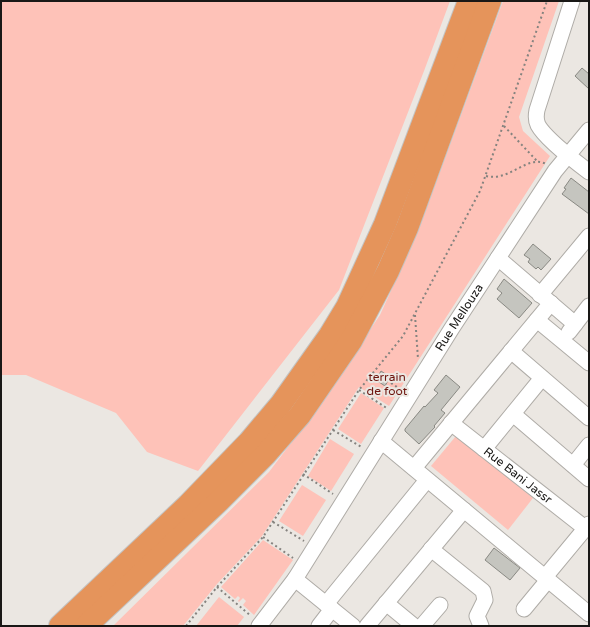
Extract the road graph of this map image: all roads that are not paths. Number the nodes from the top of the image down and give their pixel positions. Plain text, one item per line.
1 (469, 1) edge
2 (490, 1) edge
3 (572, 1) edge
4 (589, 130) edge
5 (568, 155) junction
6 (589, 172) edge
7 (589, 236) edge
8 (498, 258) junction
9 (545, 299) junction
10 (589, 306) edge
11 (537, 320) junction
12 (575, 324) junction
13 (562, 340) junction
14 (511, 351) junction
15 (589, 363) edge
16 (542, 378) junction
17 (513, 414) junction
18 (589, 418) edge
19 (451, 423) junction
20 (380, 441) junction
21 (589, 445) edge
22 (484, 449) junction
23 (573, 465) junction
24 (414, 468) junction
25 (589, 479) edge
26 (427, 480) junction
27 (464, 510) junction
28 (587, 526) edge
29 (431, 549) junction
30 (295, 579) junction
31 (547, 579) junction
32 (386, 603) junction
33 (440, 605) dead end
34 (329, 606) junction
35 (586, 607) edge
36 (524, 609) dead end
37 (256, 622) edge
38 (406, 624) edge
39 (60, 626) edge
40 (86, 626) edge
41 (319, 626) edge
42 (353, 626) edge
43 (367, 626) edge
44 (422, 626) edge
45 (481, 626) edge

1 - 39 highway
2 - 40 highway
3 - 5 street
4 - 5 street, Rue Mellouza
5 - 6 street
5 - 8 street, Rue Mellouza
7 - 9 street
8 - 9 street
8 - 20 street, Rue Mellouza
9 - 11 street
9 - 12 street
10 - 12 street
11 - 13 street
11 - 14 street
12 - 13 street
13 - 15 street
14 - 16 street
14 - 19 street
16 - 17 street
16 - 18 street
17 - 22 street
17 - 23 street
19 - 22 street, Rue Bani Jassr
19 - 24 street
20 - 24 street
20 - 30 street, Rue Mellouza
21 - 23 street
22 - 28 street, Rue Bani Jassr
23 - 25 street
24 - 26 street
26 - 27 street
26 - 34 street
27 - 29 street
27 - 31 street
28 - 31 street
29 - 32 street
29 - 45 street
30 - 34 street
30 - 37 street, Rue Mellouza
31 - 35 street
31 - 36 street
32 - 38 street
32 - 43 street
33 - 44 street
34 - 41 street
34 - 42 street

